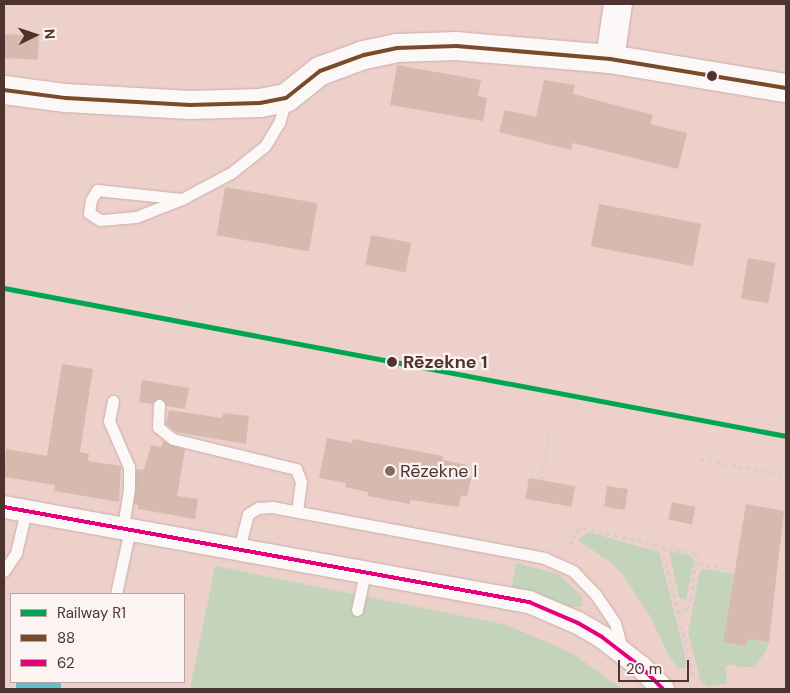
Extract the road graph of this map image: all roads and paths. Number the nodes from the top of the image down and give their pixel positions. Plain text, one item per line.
1 (618, 4) edge
2 (610, 59) junction
3 (786, 88) edge
4 (4, 90) edge
5 (286, 98) junction
6 (182, 198) junction
7 (113, 401) dead end
8 (159, 405) dead end
9 (550, 432) dead end
10 (700, 460) dead end
11 (786, 475) edge
12 (540, 480) dead end
13 (4, 507) edge
14 (26, 511) junction
15 (297, 512) junction
16 (126, 528) junction
17 (571, 545) dead end
18 (665, 547) junction
19 (239, 548) junction
20 (698, 564) junction
21 (727, 568) dead end
22 (4, 571) edge
23 (365, 571) junction
24 (116, 593) edge
25 (356, 610) dead end
26 (680, 613) junction
27 (623, 651) junction
28 (694, 678) dead end
29 (663, 689) edge

1 - 2 street
2 - 3 street
2 - 5 street
4 - 5 street
5 - 6 lane
6 - 6 lane
7 - 16 lane
8 - 15 lane
9 - 12 path
10 - 11 path
13 - 14 street
14 - 16 street
14 - 22 lane
15 - 19 lane
15 - 27 lane
16 - 19 street
16 - 24 lane
17 - 18 path
18 - 20 path
18 - 26 path
19 - 23 street
20 - 21 path
20 - 26 path
23 - 25 lane
23 - 27 street
26 - 28 path
27 - 29 street

